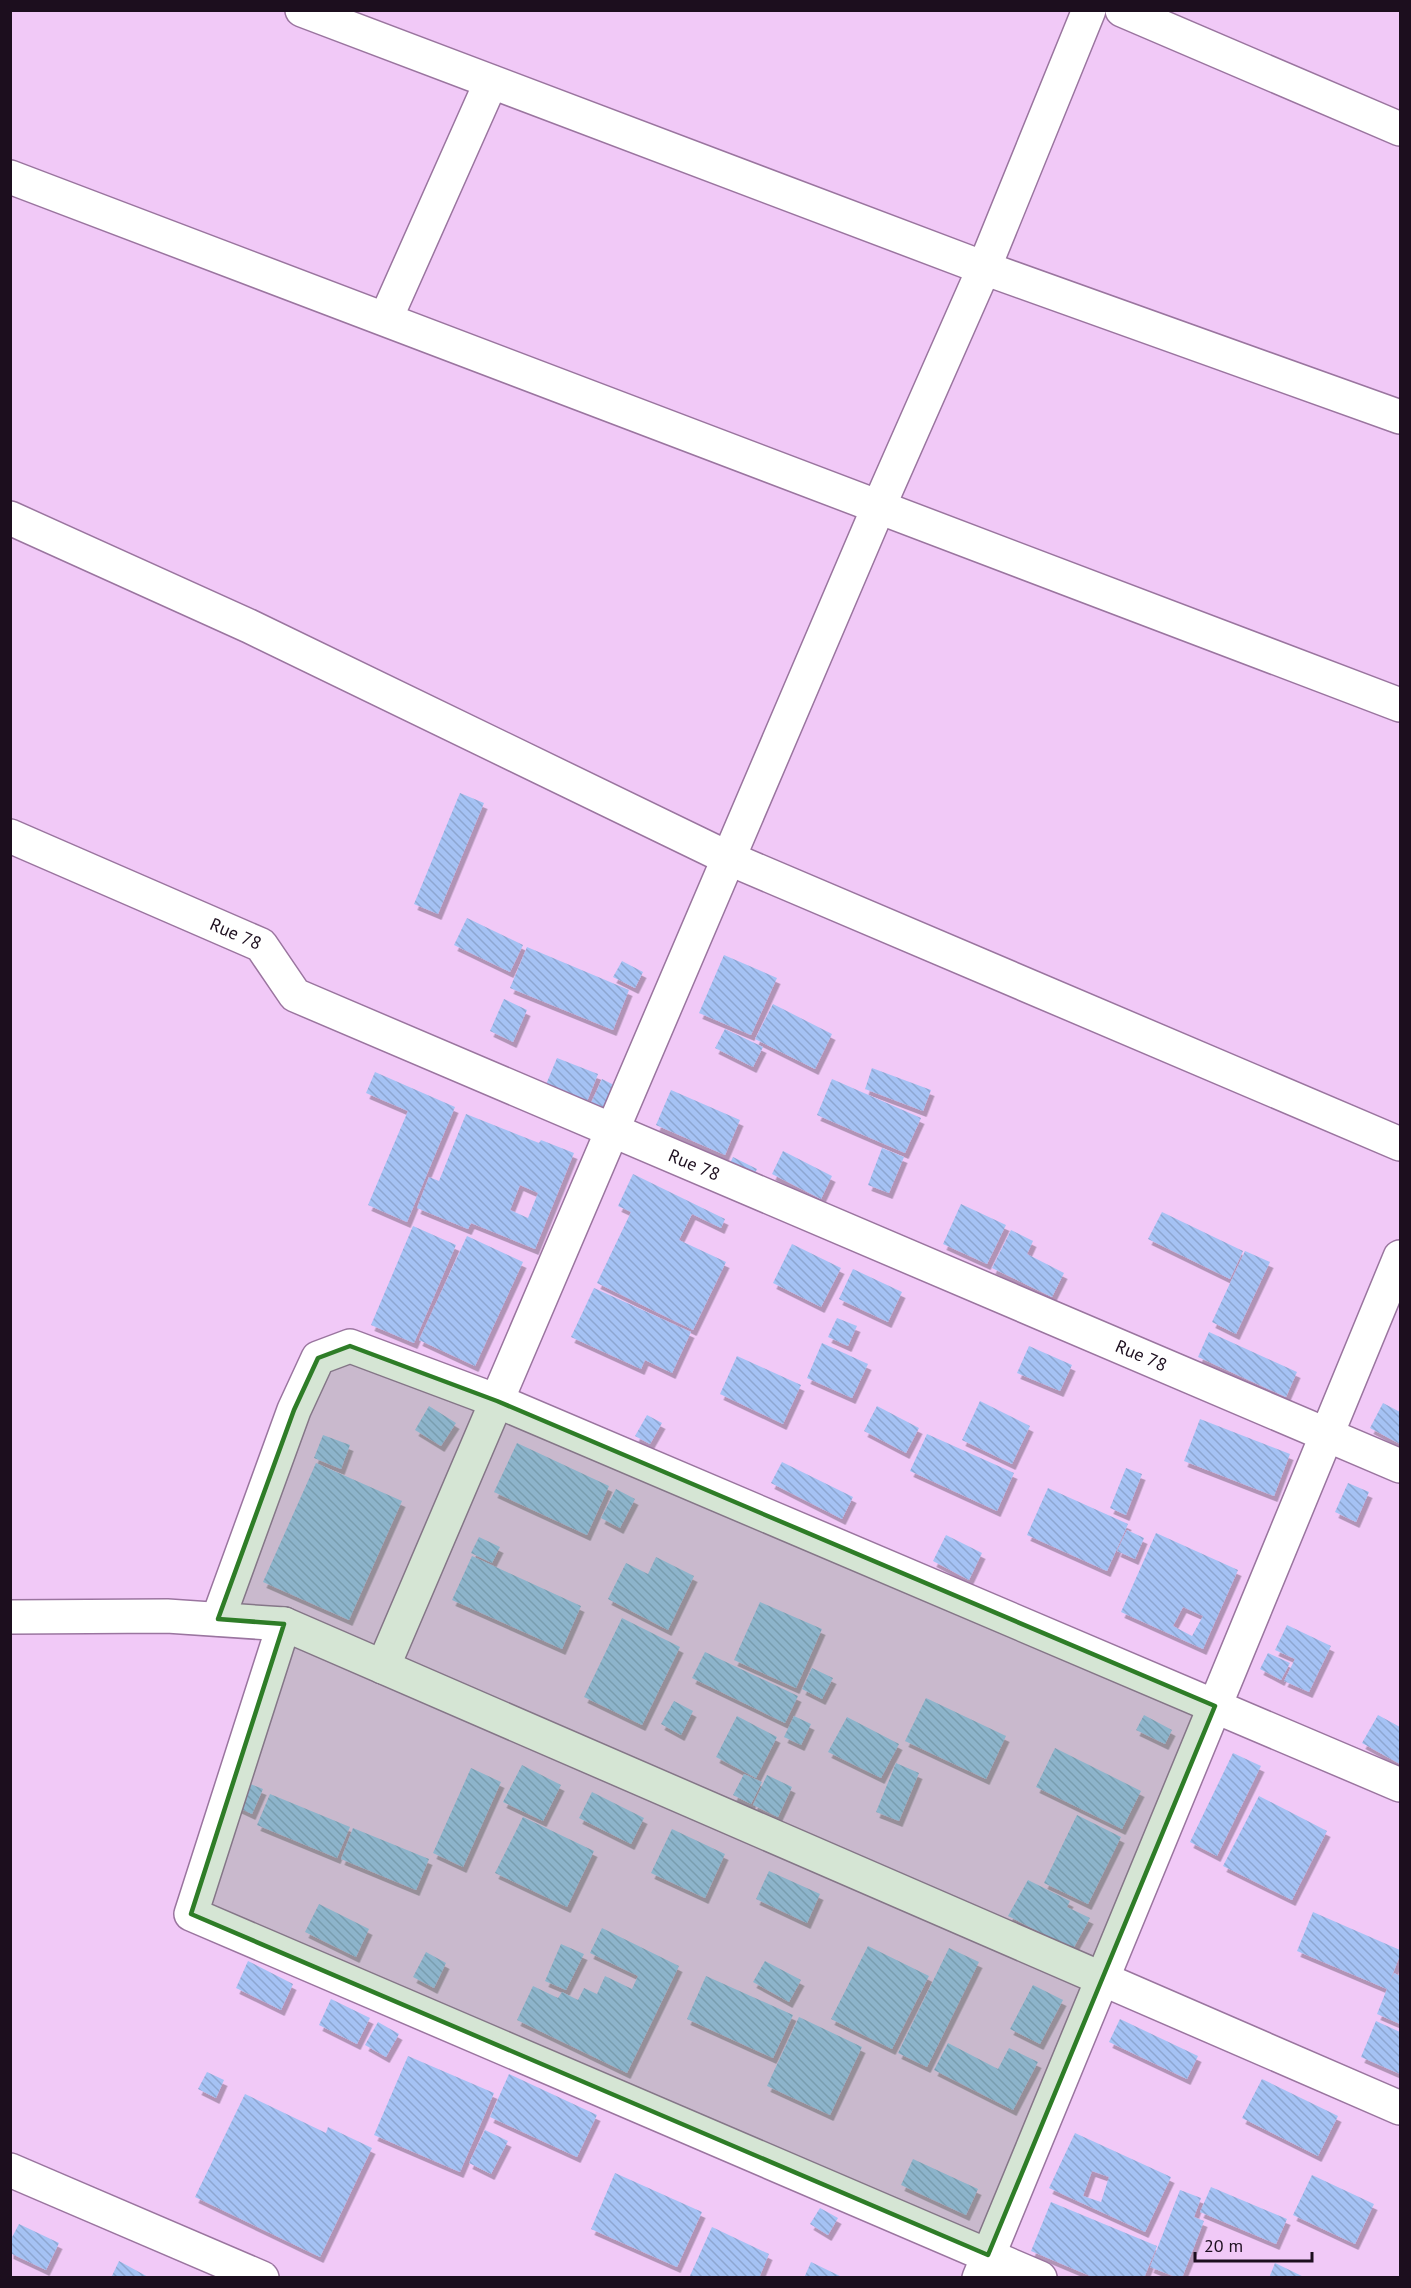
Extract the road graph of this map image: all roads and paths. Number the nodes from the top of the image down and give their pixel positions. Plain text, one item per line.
1 (302, 10) edge
2 (1089, 10) edge
3 (1122, 10) edge
4 (491, 82) junction
5 (1401, 129) edge
6 (10, 177) edge
7 (984, 268) junction
8 (386, 318) junction
9 (1401, 417) edge
10 (879, 506) junction
11 (10, 518) edge
12 (1401, 705) edge
13 (10, 836) edge
14 (728, 858) junction
15 (613, 1130) junction
16 (1401, 1144) edge
17 (1401, 1257) edge
18 (496, 1401) junction
19 (1328, 1435) junction
20 (1401, 1466) edge
21 (10, 1617) edge
22 (218, 1619) junction
23 (284, 1624) junction
24 (383, 1667) junction
25 (1215, 1706) junction
26 (1401, 1785) edge
27 (1102, 1979) junction
28 (1401, 2108) edge
29 (10, 2170) edge
30 (983, 2266) edge
31 (262, 2277) edge
32 (1040, 2277) edge

1 - 4 street
2 - 7 street
3 - 5 street
4 - 7 street
4 - 8 street
6 - 8 street
7 - 9 street
7 - 10 street
8 - 10 street
10 - 12 street
10 - 14 street
11 - 14 street
13 - 15 street, Rue 78
14 - 15 street
14 - 16 street
15 - 18 street
15 - 19 street, Rue 78
17 - 19 street
18 - 22 street
18 - 24 street
18 - 25 street
19 - 20 street, Rue 78
19 - 25 street
21 - 22 street
22 - 23 street
23 - 24 street
23 - 30 street
24 - 27 street
25 - 26 street
25 - 27 street
27 - 28 street
27 - 30 street
29 - 31 street
30 - 32 street

